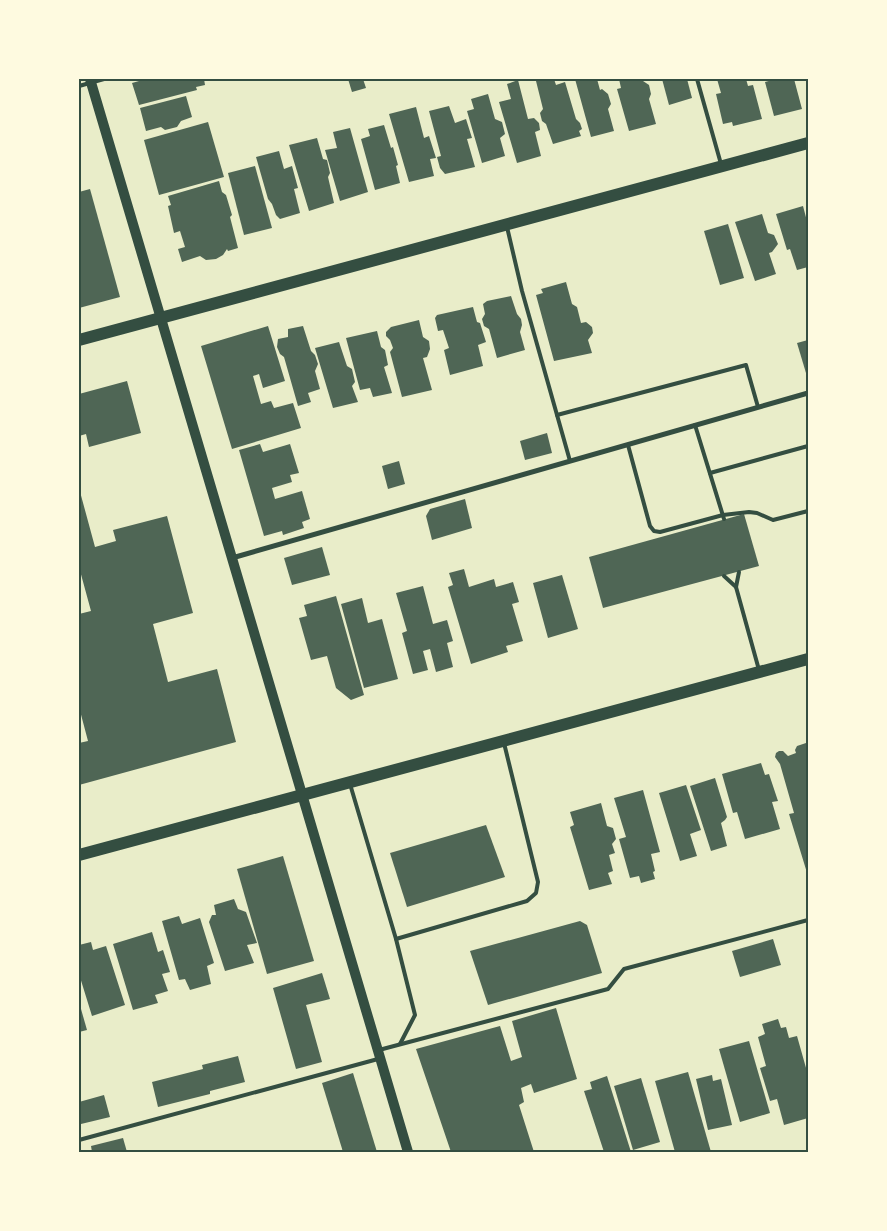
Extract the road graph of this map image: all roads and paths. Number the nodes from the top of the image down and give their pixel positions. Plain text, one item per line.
1 (104, 79) edge
2 (697, 79) edge
3 (90, 81) edge
4 (79, 86) edge
5 (808, 143) edge
6 (722, 166) junction
7 (506, 225) junction
8 (160, 318) junction
9 (79, 340) edge
10 (808, 393) edge
11 (758, 407) junction
12 (557, 415) junction
13 (695, 426) junction
14 (628, 444) junction
15 (808, 446) edge
16 (570, 461) junction
17 (710, 473) junction
18 (808, 511) edge
19 (723, 517) junction
20 (232, 558) junction
21 (740, 572) dead end
22 (724, 576) dead end
23 (736, 587) junction
24 (808, 659) edge
25 (760, 672) junction
26 (503, 741) junction
27 (349, 782) junction
28 (303, 795) junction
29 (79, 855) edge
30 (808, 920) edge
31 (396, 939) junction
32 (400, 1044) junction
33 (379, 1054) junction
34 (79, 1140) edge
35 (408, 1152) edge

1 - 3 lane
2 - 6 lane
3 - 4 lane
3 - 8 main road
5 - 6 main road
6 - 7 main road
7 - 8 main road
7 - 12 lane
8 - 9 main road
8 - 20 main road
10 - 11 street
11 - 12 lane
11 - 13 street
12 - 16 lane
13 - 14 street
13 - 17 lane
14 - 16 street
14 - 19 lane
15 - 17 lane
16 - 20 street
17 - 19 lane
18 - 19 lane
20 - 28 main road
21 - 23 lane
22 - 23 lane
23 - 25 lane
24 - 25 main road
25 - 26 main road
26 - 27 main road
26 - 31 lane
27 - 28 main road
27 - 31 lane
28 - 29 main road
28 - 33 main road
30 - 32 lane
31 - 32 lane
32 - 33 lane
33 - 34 lane
33 - 35 main road

